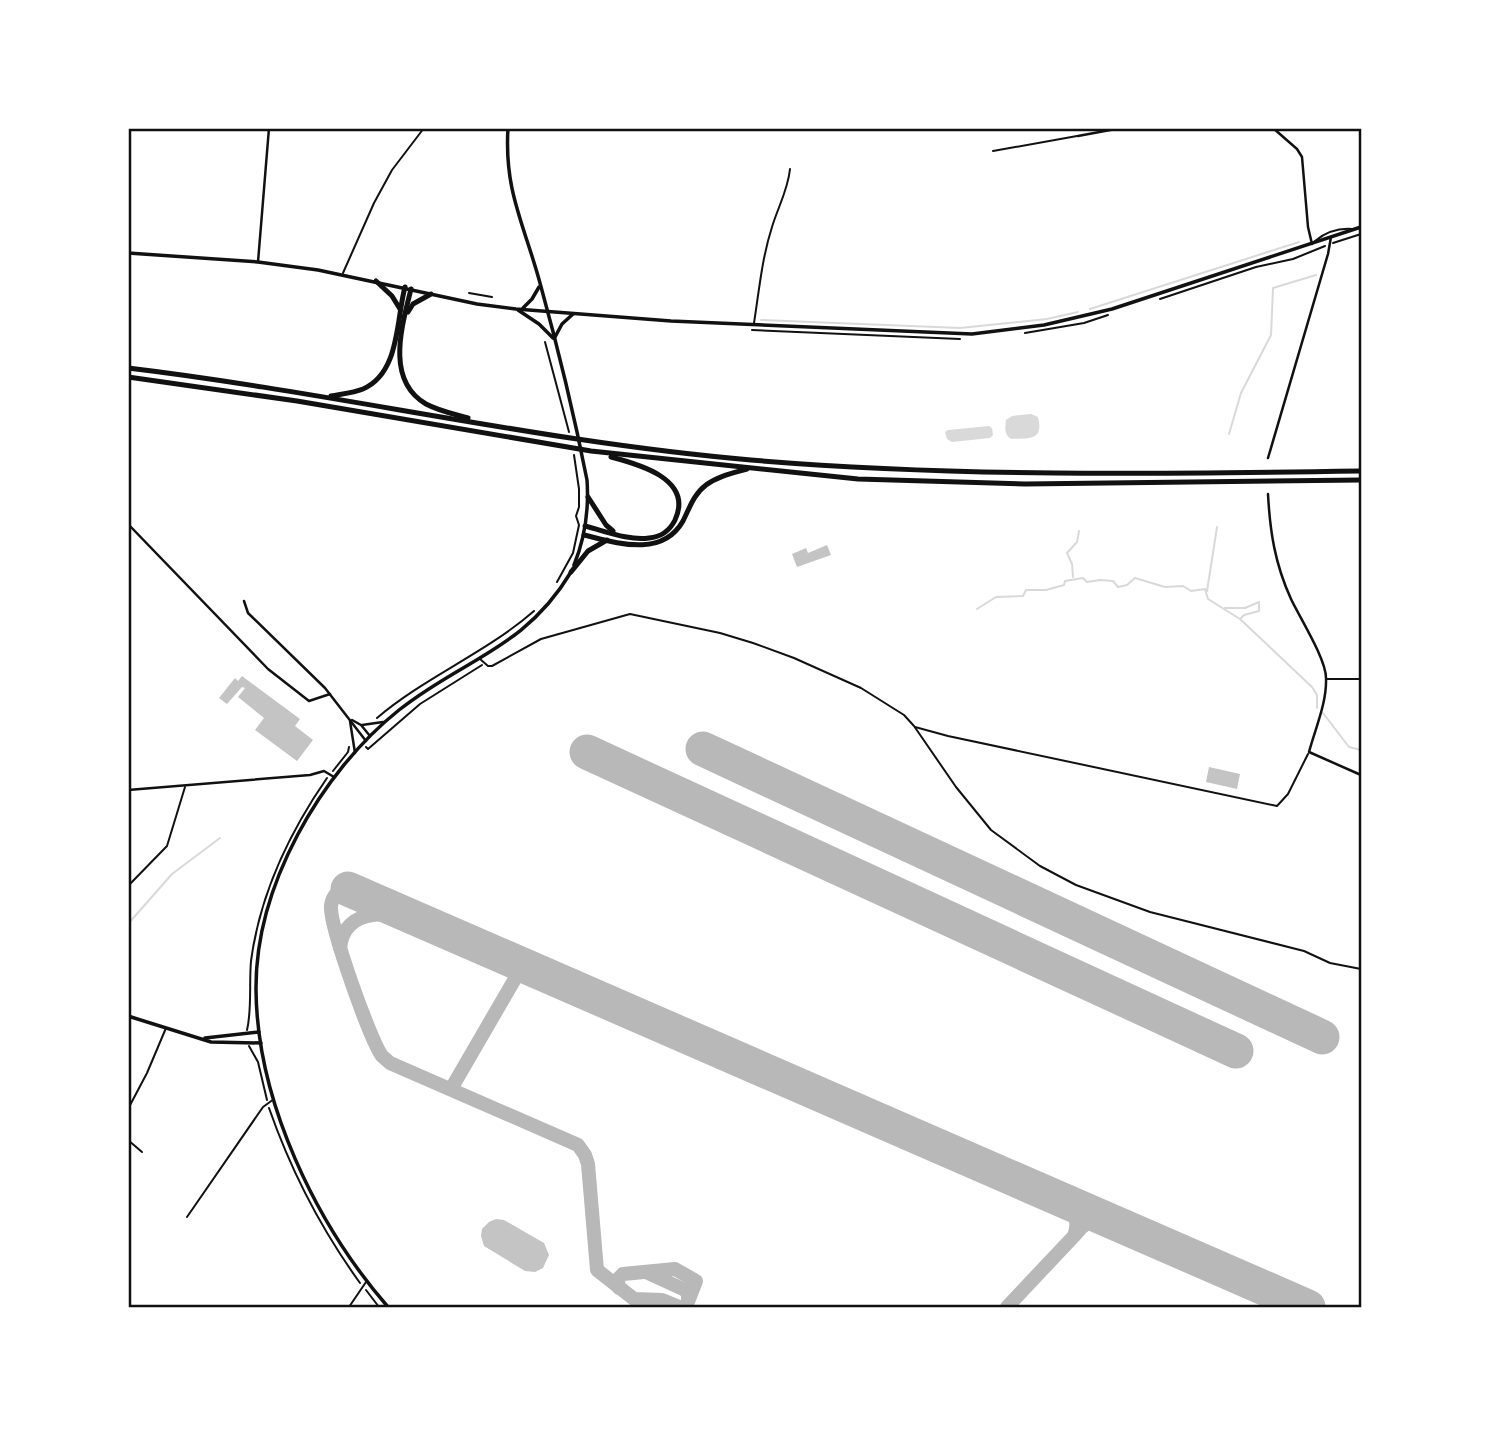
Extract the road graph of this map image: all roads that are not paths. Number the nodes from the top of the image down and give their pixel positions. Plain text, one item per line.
1 (269, 128) edge
2 (424, 128) edge
3 (508, 128) edge
4 (1121, 128) edge
5 (1273, 128) edge
6 (1078, 136) joint
7 (993, 151) dead end
8 (790, 169) dead end
9 (1361, 227) edge
10 (1355, 229) junction
11 (1331, 237) junction
12 (1312, 244) junction
13 (128, 253) edge
14 (258, 262) junction
15 (342, 274) junction
16 (376, 281) junction
17 (540, 285) junction
18 (408, 288) junction
19 (430, 294) junction
20 (400, 309) junction
21 (519, 309) junction
22 (547, 311) junction
23 (407, 314) junction
24 (573, 314) junction
25 (754, 324) junction
26 (554, 339) junction
27 (128, 368) edge
28 (128, 377) edge
29 (327, 397) junction
30 (484, 423) junction
31 (592, 451) junction
32 (1268, 458) dead end
33 (750, 468) junction
34 (1361, 471) edge
35 (1361, 480) edge
36 (1268, 494) dead end
37 (588, 496) junction
38 (128, 524) edge
39 (585, 526) junction
40 (615, 533) junction
41 (584, 535) junction
42 (607, 540) junction
43 (571, 572) junction
44 (244, 601) dead end
45 (480, 659) junction
46 (1326, 679) junction
47 (1361, 679) edge
48 (330, 694) junction
49 (349, 718) junction
50 (387, 721) junction
51 (361, 724) junction
52 (914, 726) junction
53 (371, 737) junction
54 (365, 743) junction
55 (1309, 752) junction
56 (355, 753) junction
57 (1361, 775) edge
58 (332, 776) junction
59 (185, 787) junction
60 (128, 790) edge
61 (128, 886) edge
62 (1361, 969) edge
63 (128, 1016) edge
64 (167, 1028) junction
65 (259, 1032) junction
66 (200, 1038) junction
67 (261, 1043) junction
68 (274, 1098) junction
69 (128, 1109) edge
70 (128, 1140) edge
71 (142, 1152) dead end
72 (187, 1217) dead end
73 (367, 1282) junction
74 (349, 1307) edge
75 (388, 1307) edge

1 - 14 street
2 - 15 lane
3 - 17 main road
4 - 6 street
5 - 12 street
6 - 7 lane
8 - 25 lane
9 - 10 main road
10 - 11 main road
10 - 12 lane
11 - 12 main road
11 - 32 street
12 - 25 main road
13 - 14 main road
14 - 15 main road
15 - 16 main road
16 - 18 main road
16 - 20 highway
17 - 21 main road
17 - 22 main road
18 - 19 main road
18 - 20 highway
18 - 23 highway
19 - 21 main road
19 - 23 highway
20 - 29 highway
21 - 22 main road
21 - 26 main road
22 - 24 main road
22 - 26 main road
23 - 30 highway
24 - 25 main road
24 - 26 main road
26 - 37 main road
27 - 29 highway
28 - 31 highway
29 - 30 highway
30 - 34 highway
31 - 33 highway
31 - 40 highway
33 - 35 highway
33 - 42 highway
36 - 46 street
37 - 39 main road
37 - 40 highway
38 - 48 street
39 - 40 highway
39 - 41 main road
41 - 42 highway
41 - 43 main road
42 - 43 highway
43 - 45 main road
44 - 48 street
45 - 50 main road
45 - 52 lane
46 - 47 lane
46 - 55 street
48 - 49 street
49 - 51 street
49 - 54 street
49 - 56 street
50 - 51 street
50 - 53 main road
51 - 53 street
52 - 55 lane
52 - 62 lane
53 - 54 main road
54 - 56 main road
55 - 57 street
56 - 58 main road
58 - 59 street
58 - 65 main road
59 - 60 street
59 - 61 lane
63 - 64 main road
64 - 66 main road
64 - 69 lane
65 - 66 main road
65 - 67 main road
66 - 67 main road
67 - 68 main road
68 - 72 lane
68 - 73 main road
70 - 71 lane
73 - 74 lane
73 - 75 main road

